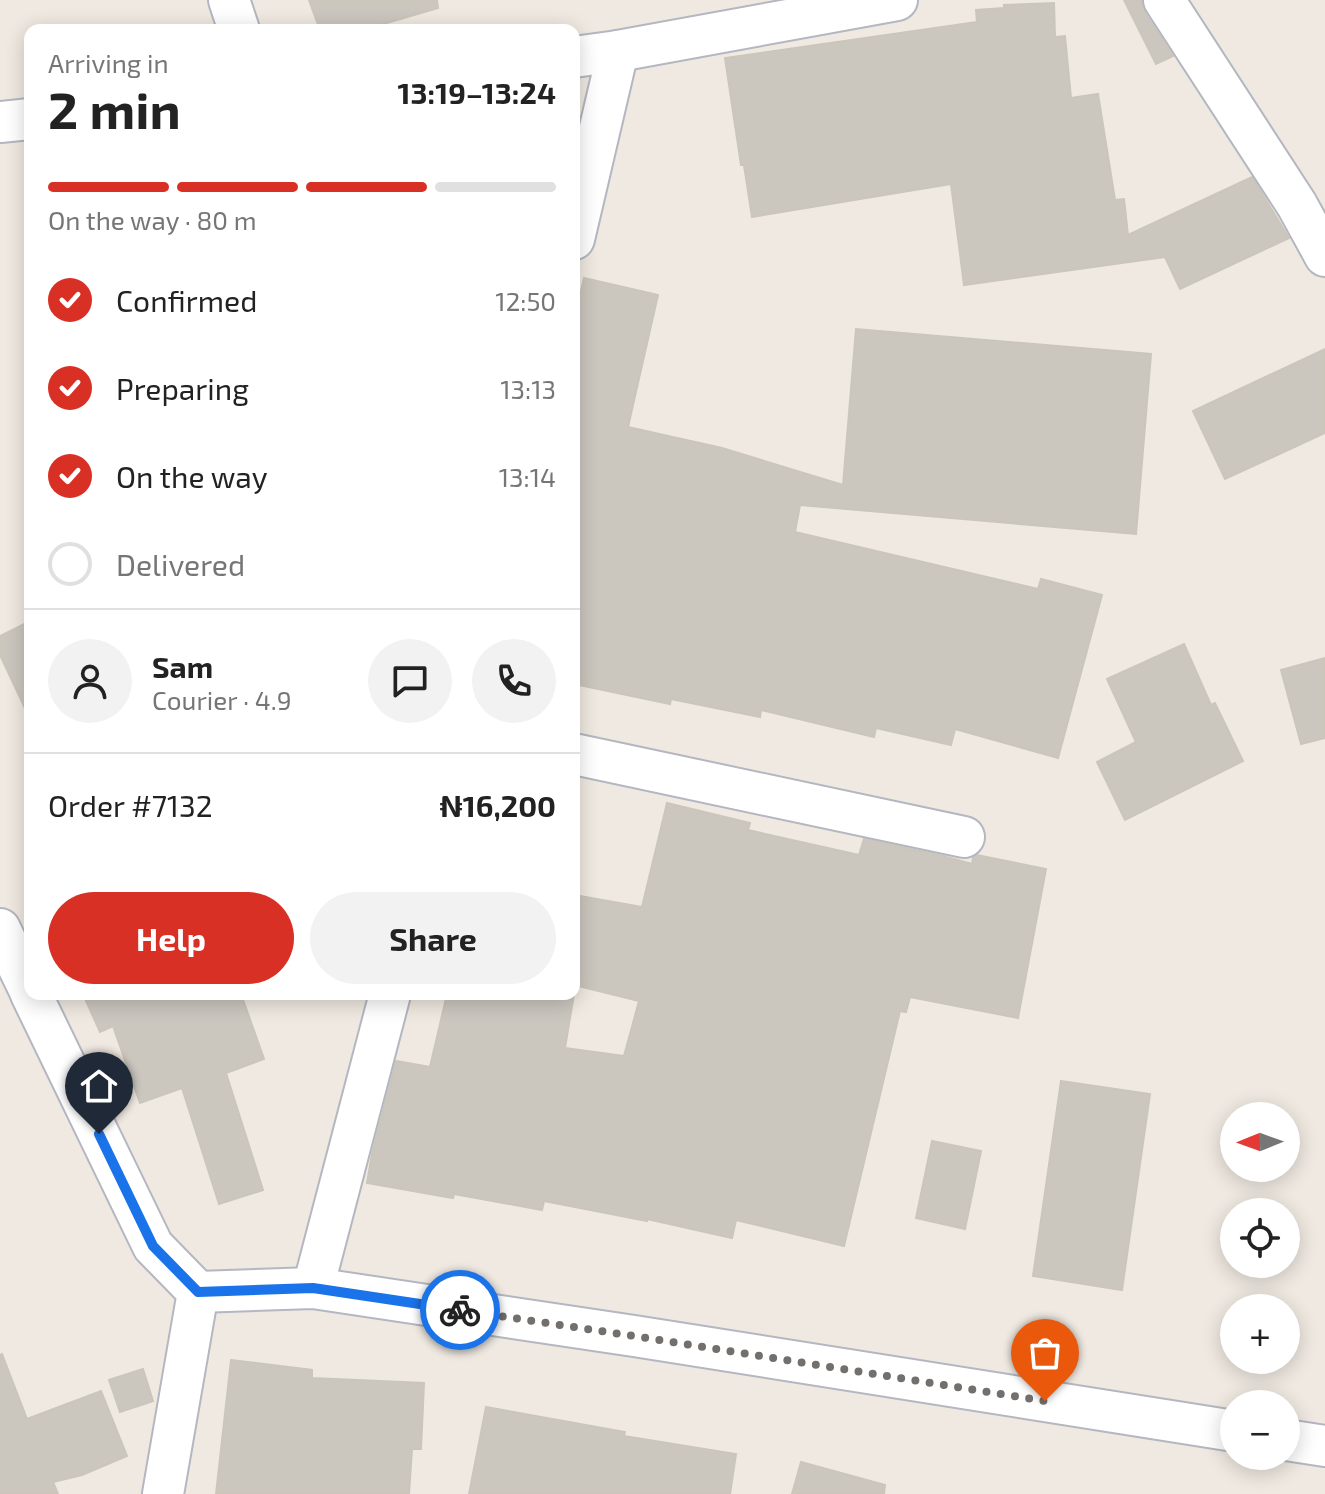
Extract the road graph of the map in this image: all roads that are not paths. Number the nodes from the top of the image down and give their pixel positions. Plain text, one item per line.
1 (229, 0) edge
2 (897, 0) edge
3 (1164, 0) edge
4 (237, 24) edge
5 (618, 51) junction
6 (580, 56) edge
7 (24, 120) edge
8 (0, 122) edge
9 (580, 213) edge
10 (1325, 256) edge
11 (580, 755) edge
12 (964, 837) dead end
13 (0, 929) edge
14 (24, 979) edge
15 (34, 1000) edge
16 (388, 1000) edge
17 (313, 1288) junction
18 (198, 1292) junction
19 (1220, 1429) edge
20 (1300, 1442) edge
21 (1325, 1446) edge
22 (163, 1494) edge

1 - 4 street
2 - 5 street
3 - 10 street
5 - 6 street
5 - 9 street
7 - 8 street
11 - 12 street
13 - 14 street
15 - 18 street
16 - 17 street
17 - 18 street
17 - 19 street
18 - 22 street
20 - 21 street

